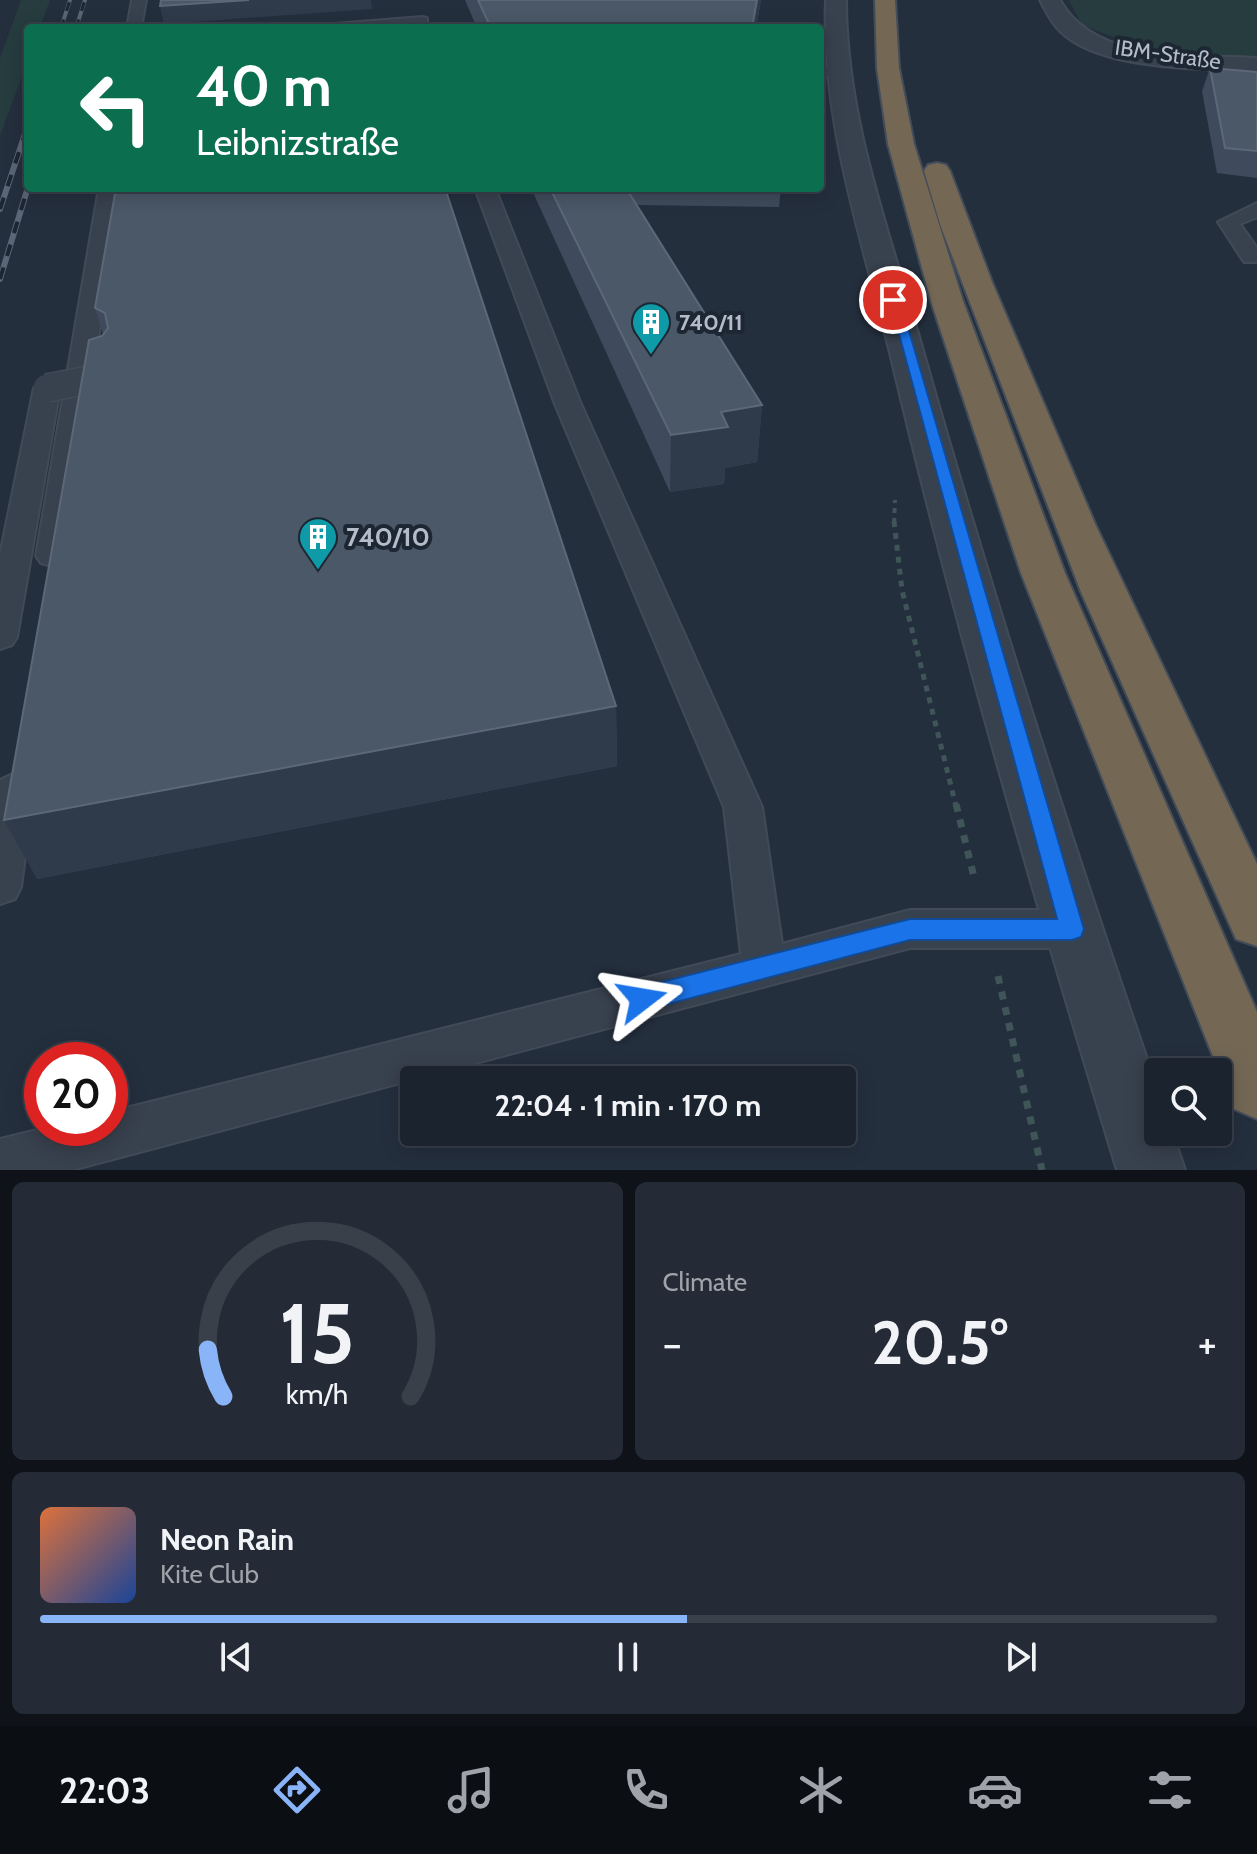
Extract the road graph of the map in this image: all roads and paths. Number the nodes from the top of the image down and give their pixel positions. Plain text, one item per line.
1 (139, 0) edge
2 (414, 0) edge
3 (836, 0) edge
4 (885, 0) edge
5 (904, 0) edge
6 (1050, 0) edge
7 (135, 24) edge
8 (424, 24) edge
9 (909, 49) dead end
10 (1257, 65) edge
11 (829, 72) edge
12 (915, 90) dead end
13 (108, 192) edge
14 (487, 192) edge
15 (1257, 209) edge
16 (1252, 257) dead end
17 (109, 376) edge
18 (898, 486) dead end
19 (46, 592) edge
20 (0, 637) edge
21 (19, 763) edge
22 (0, 887) edge
23 (1257, 921) edge
24 (1072, 929) junction
25 (987, 930) junction
26 (764, 968) junction
27 (1257, 1087) edge
28 (0, 1164) edge
29 (1042, 1170) edge
30 (1151, 1170) edge

1 - 7 lane
2 - 8 lane
3 - 11 street
4 - 27 highway
5 - 9 highway
6 - 10 street, IBM-Straße
11 - 24 street
12 - 23 highway
13 - 19 lane
14 - 26 lane
15 - 16 lane
17 - 20 lane, bridge
18 - 25 path
21 - 22 lane
24 - 25 lane
24 - 30 street
25 - 26 lane
25 - 29 path
26 - 28 lane

